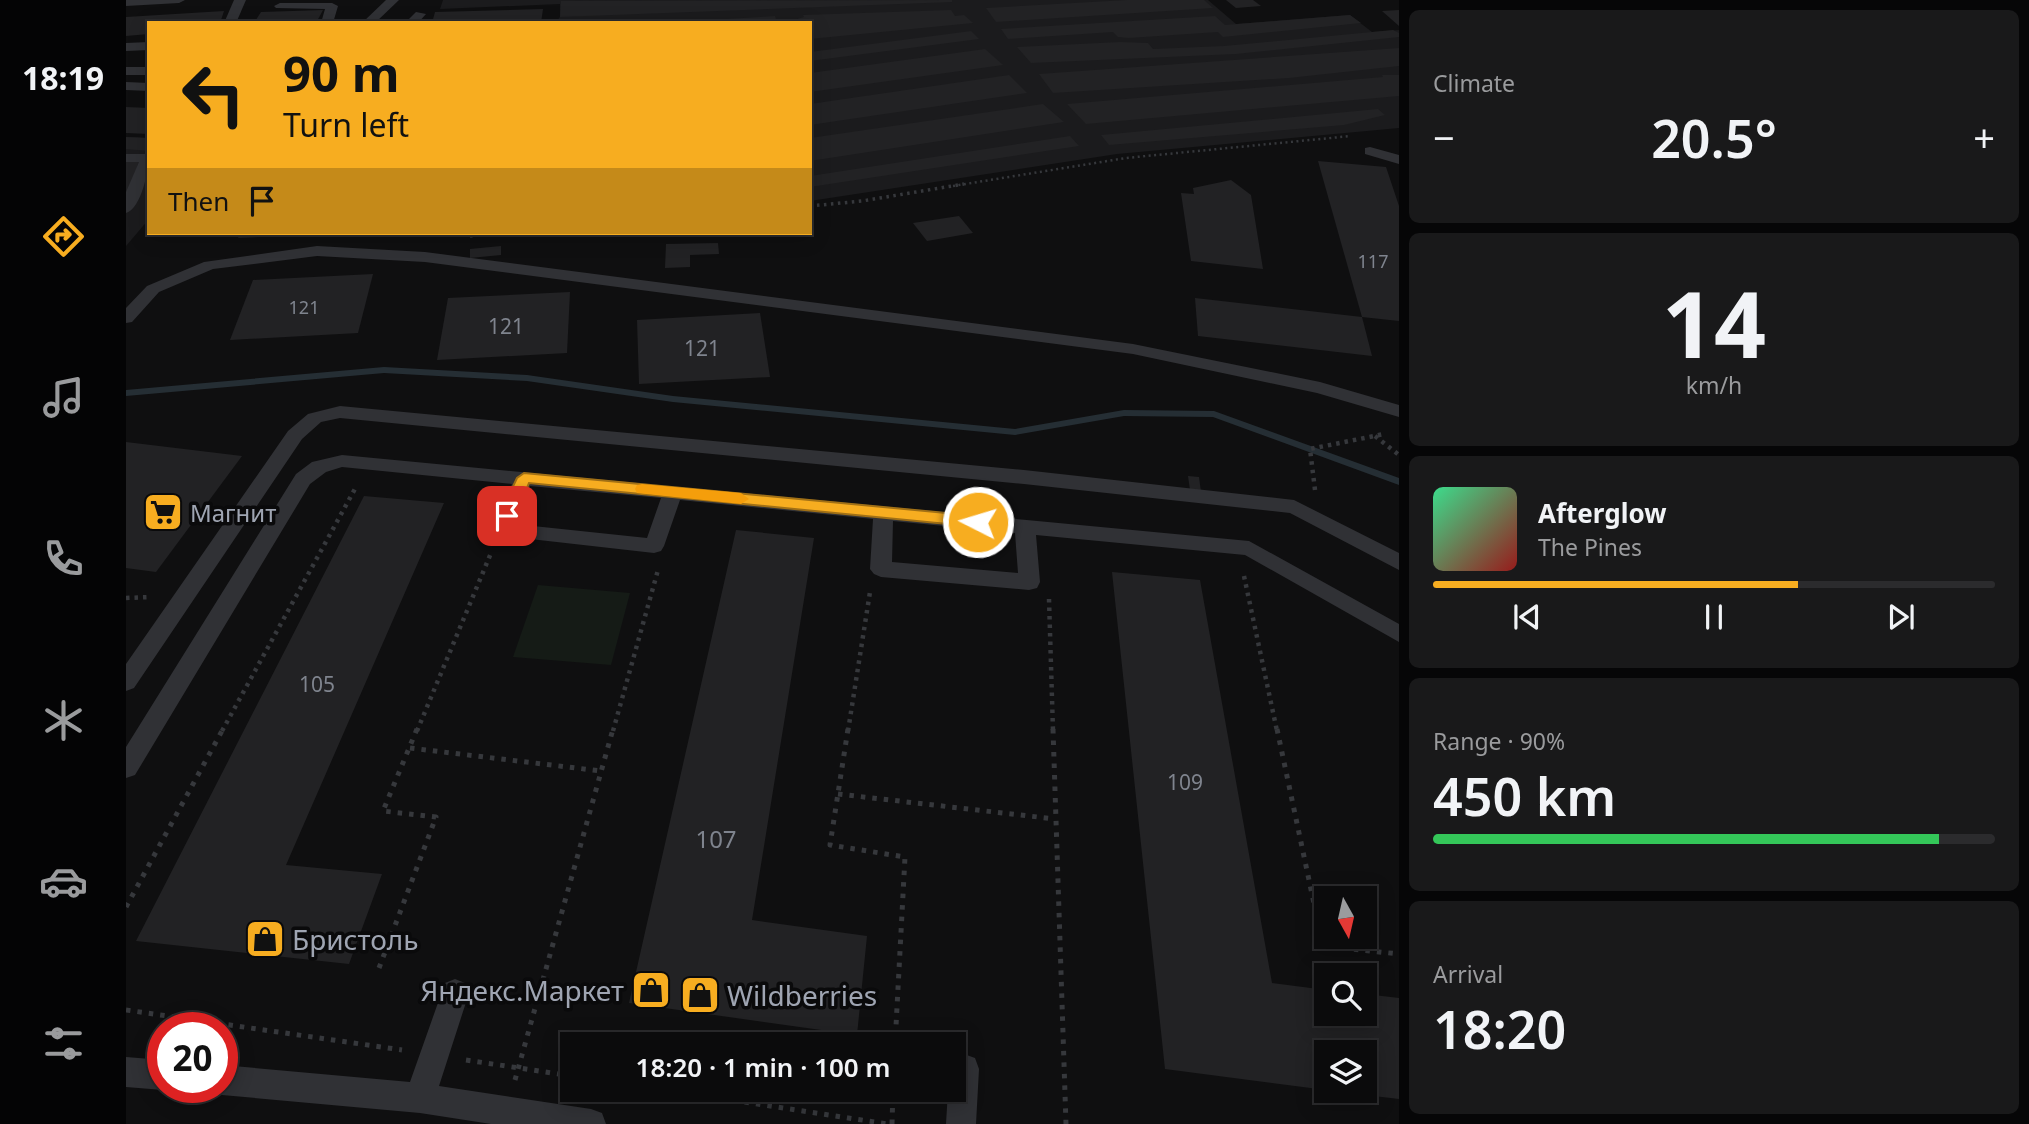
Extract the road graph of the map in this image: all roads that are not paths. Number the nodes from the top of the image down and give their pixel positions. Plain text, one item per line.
1 (179, 0) edge
2 (393, 0) edge
3 (126, 3) edge
4 (230, 3) edge
5 (279, 5) dead end
6 (230, 21) edge
7 (328, 21) edge
8 (370, 21) edge
9 (147, 46) edge
10 (126, 47) edge
11 (126, 71) edge
12 (147, 71) edge
13 (126, 86) edge
14 (147, 87) edge
15 (1370, 151) dead end
16 (126, 158) edge
17 (147, 159) edge
18 (1399, 160) edge
19 (147, 161) edge
20 (126, 209) edge
21 (126, 318) edge
22 (1399, 411) edge
23 (524, 478) junction
24 (673, 492) junction
25 (883, 512) junction
26 (1026, 526) junction
27 (1399, 562) edge
28 (1399, 634) edge
29 (126, 681) edge
30 (126, 768) edge
31 (455, 993) dead end
32 (126, 1072) edge
33 (147, 1074) edge
34 (238, 1081) edge
35 (421, 1098) junction
36 (962, 1102) edge
37 (591, 1124) edge
38 (961, 1124) edge

1 - 3 lane
2 - 8 lane
4 - 6 lane
5 - 7 lane
9 - 10 lane
11 - 12 lane
13 - 14 lane
15 - 18 lane
16 - 17 lane
19 - 20 lane
21 - 22 lane
23 - 24 lane
23 - 24 lane
23 - 30 lane
24 - 25 lane
25 - 26 lane
25 - 26 lane
26 - 28 lane
27 - 29 lane
31 - 35 lane
32 - 33 lane
34 - 35 lane
35 - 37 lane
36 - 38 lane

